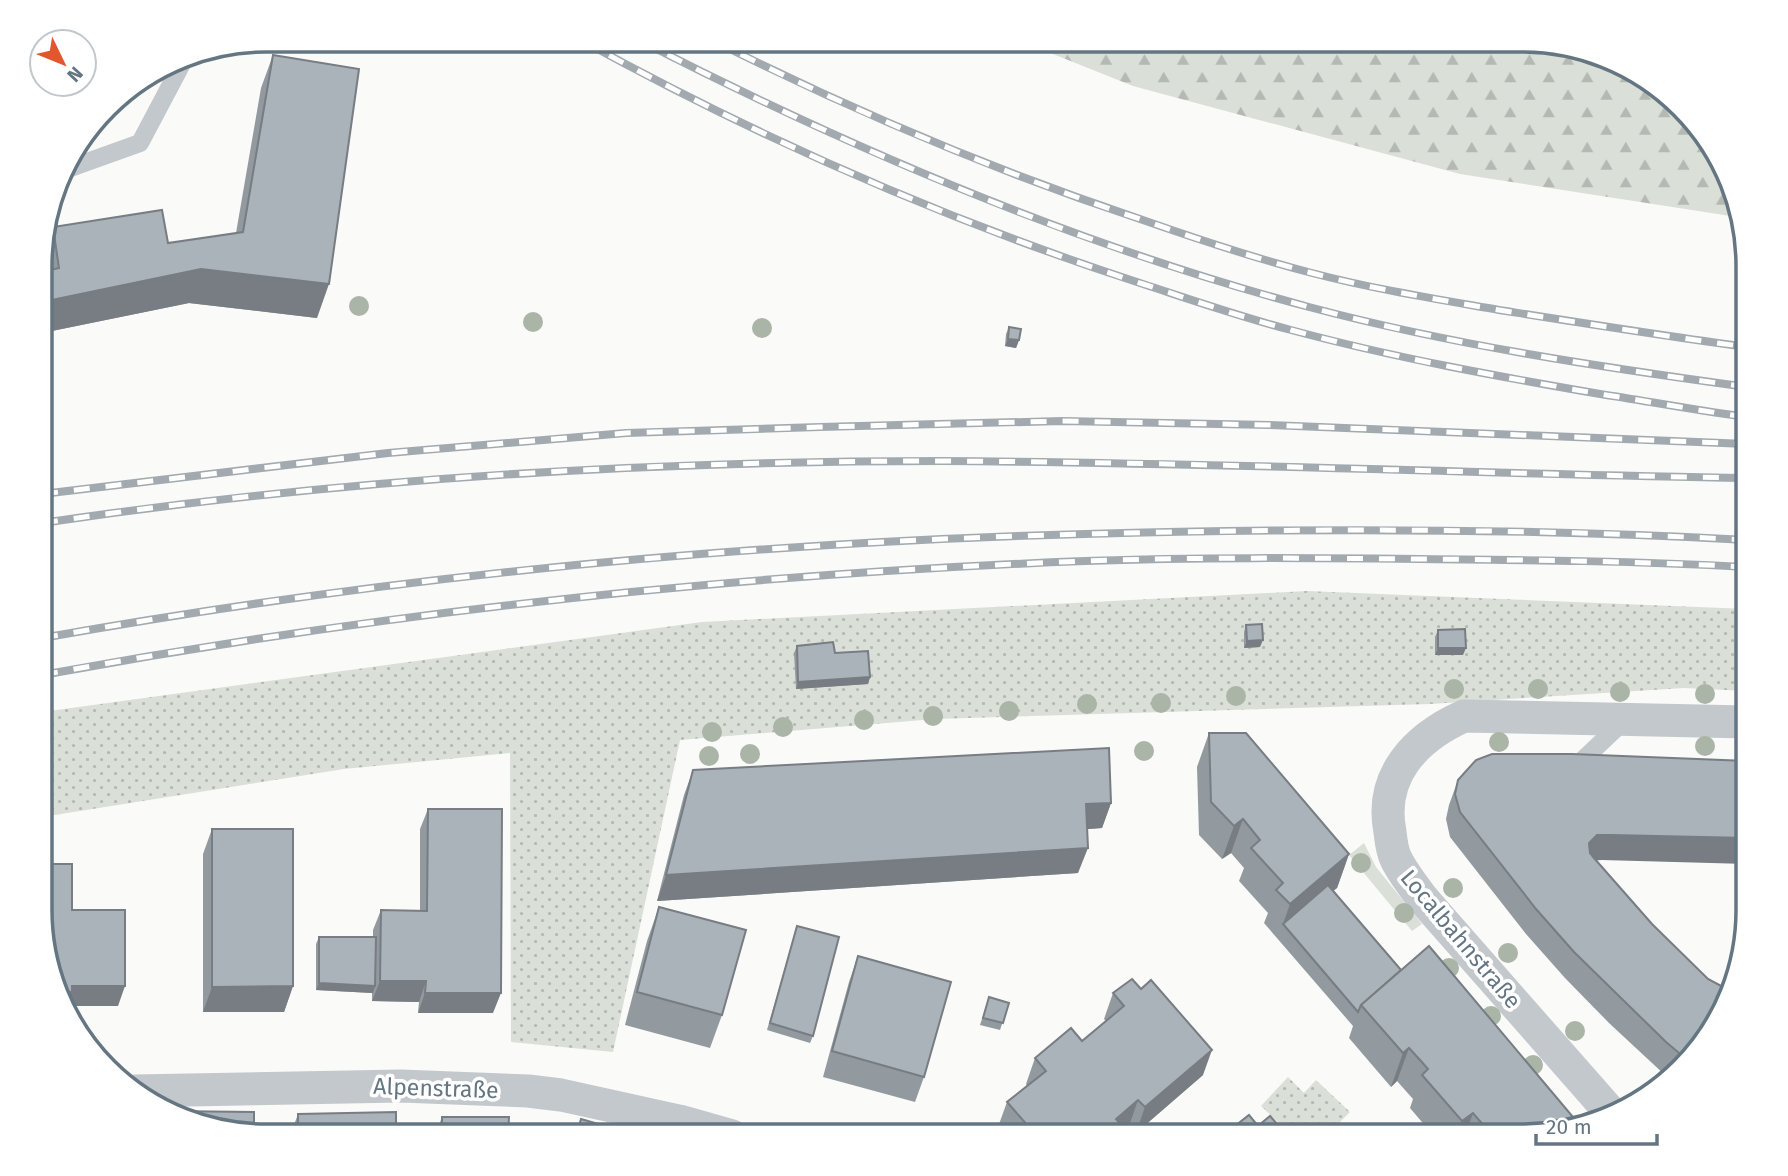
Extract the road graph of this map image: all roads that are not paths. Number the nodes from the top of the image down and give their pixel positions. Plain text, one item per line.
1 (177, 73) edge
2 (79, 165) edge
3 (1626, 719) junction
4 (1735, 722) edge
5 (1562, 780) edge
6 (154, 1091) edge
7 (1605, 1106) edge
8 (682, 1124) edge

1 - 2 lane
3 - 4 street, Localbahnstraße
3 - 5 lane
3 - 7 street, Localbahnstraße
6 - 8 street, Alpenstraße

